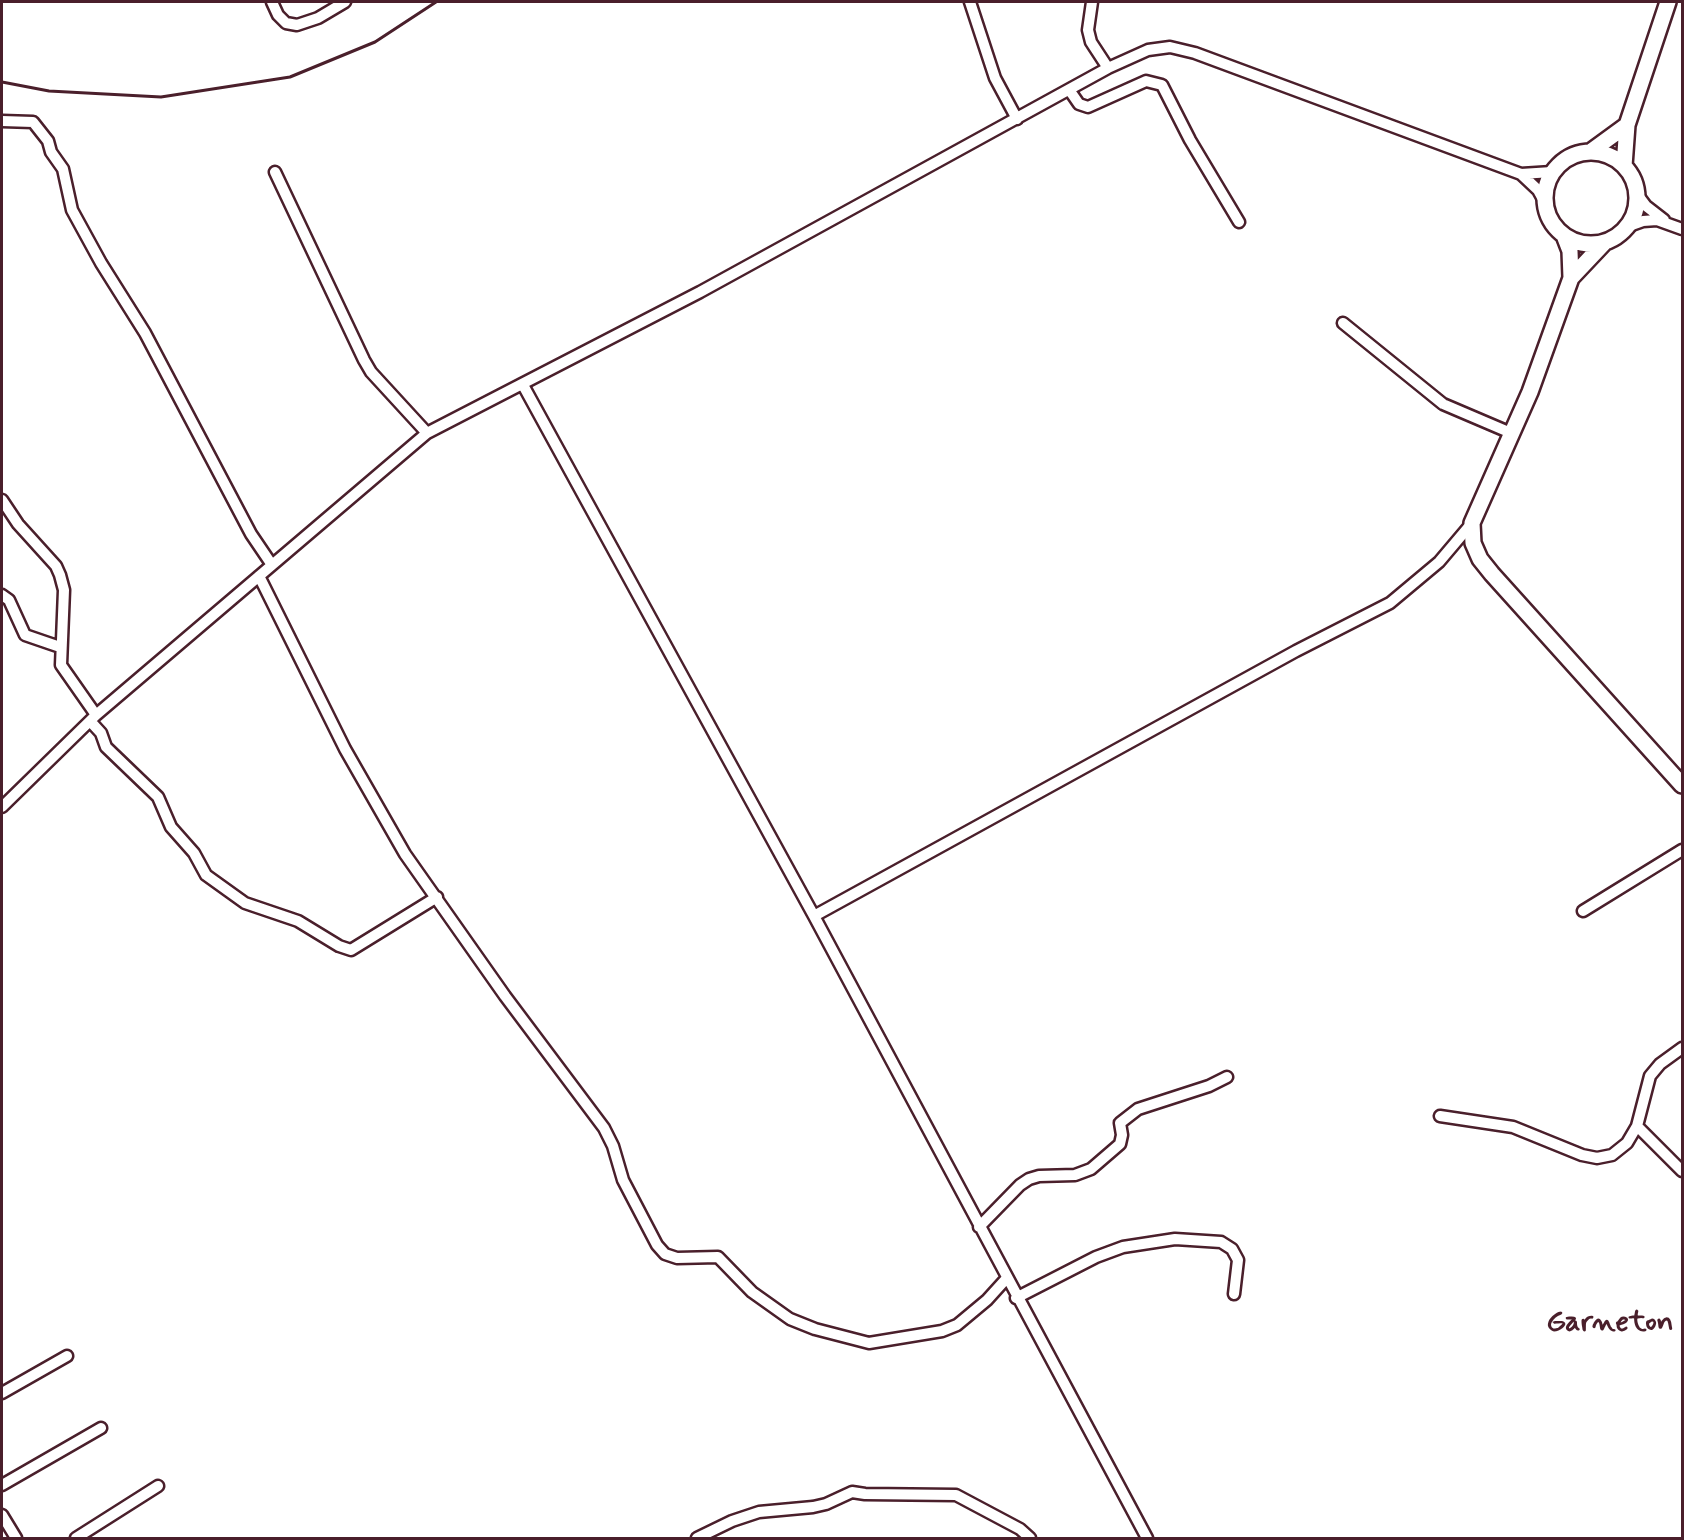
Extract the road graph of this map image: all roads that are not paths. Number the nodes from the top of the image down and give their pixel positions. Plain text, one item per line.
1 (272, 2) edge
2 (345, 2) edge
3 (970, 2) edge
4 (1092, 2) edge
5 (1668, 2) edge
6 (1108, 68) junction
7 (1070, 91) junction
8 (1017, 119) junction
9 (2, 121) edge
10 (1626, 124) junction
11 (1590, 152) junction
12 (1624, 166) junction
13 (275, 172) dead end
14 (1552, 172) junction
15 (1521, 174) junction
16 (1637, 194) junction
17 (1544, 201) junction
18 (1239, 222) dead end
19 (1671, 225) junction
20 (1629, 226) junction
21 (1683, 228) edge
22 (1565, 238) junction
23 (1605, 242) junction
24 (1571, 278) junction
25 (1342, 323) dead end
26 (523, 385) junction
27 (427, 433) junction
28 (1511, 434) junction
29 (2, 500) edge
30 (1472, 523) junction
31 (272, 565) junction
32 (259, 576) junction
33 (2, 595) edge
34 (60, 647) junction
35 (93, 718) junction
36 (1683, 786) edge
37 (2, 807) edge
38 (1683, 850) edge
39 (437, 897) junction
40 (1583, 912) dead end
41 (814, 916) junction
42 (1683, 1047) edge
43 (1227, 1077) dead end
44 (1440, 1116) dead end
45 (1637, 1126) junction
46 (1683, 1171) edge
47 (979, 1227) junction
48 (1006, 1279) junction
49 (1234, 1294) dead end
50 (1016, 1298) junction
51 (67, 1356) dead end
52 (2, 1393) edge
53 (101, 1428) dead end
54 (2, 1485) edge
55 (158, 1486) dead end
56 (2, 1515) edge
57 (16, 1539) edge
58 (76, 1539) edge
59 (698, 1539) edge
60 (1030, 1539) edge
61 (1148, 1539) edge

1 - 2 street
3 - 8 street
4 - 6 street
5 - 10 street
6 - 7 street
6 - 15 street
7 - 8 street
7 - 18 street
8 - 26 street
9 - 31 street
10 - 11 street
10 - 12 street
11 - 12 street
11 - 14 street
12 - 16 street
13 - 27 street
14 - 15 street
14 - 17 street
15 - 17 street
16 - 19 street
16 - 20 street
17 - 22 street
19 - 20 street
19 - 21 street
20 - 23 street
22 - 23 street
22 - 24 street
23 - 24 street
24 - 28 street
25 - 28 street
26 - 27 street
26 - 41 street
27 - 31 street
28 - 30 street
29 - 34 street
30 - 36 street
30 - 41 street
31 - 32 street
32 - 35 street
32 - 39 street
33 - 34 street
34 - 35 street
35 - 37 street
35 - 39 street
38 - 40 street
39 - 48 street
41 - 47 street
42 - 45 street
43 - 47 street
44 - 45 street
45 - 46 street
47 - 48 street
48 - 50 street
49 - 50 street
50 - 61 street
51 - 52 street
53 - 54 street
55 - 58 street
56 - 57 street
59 - 60 street

